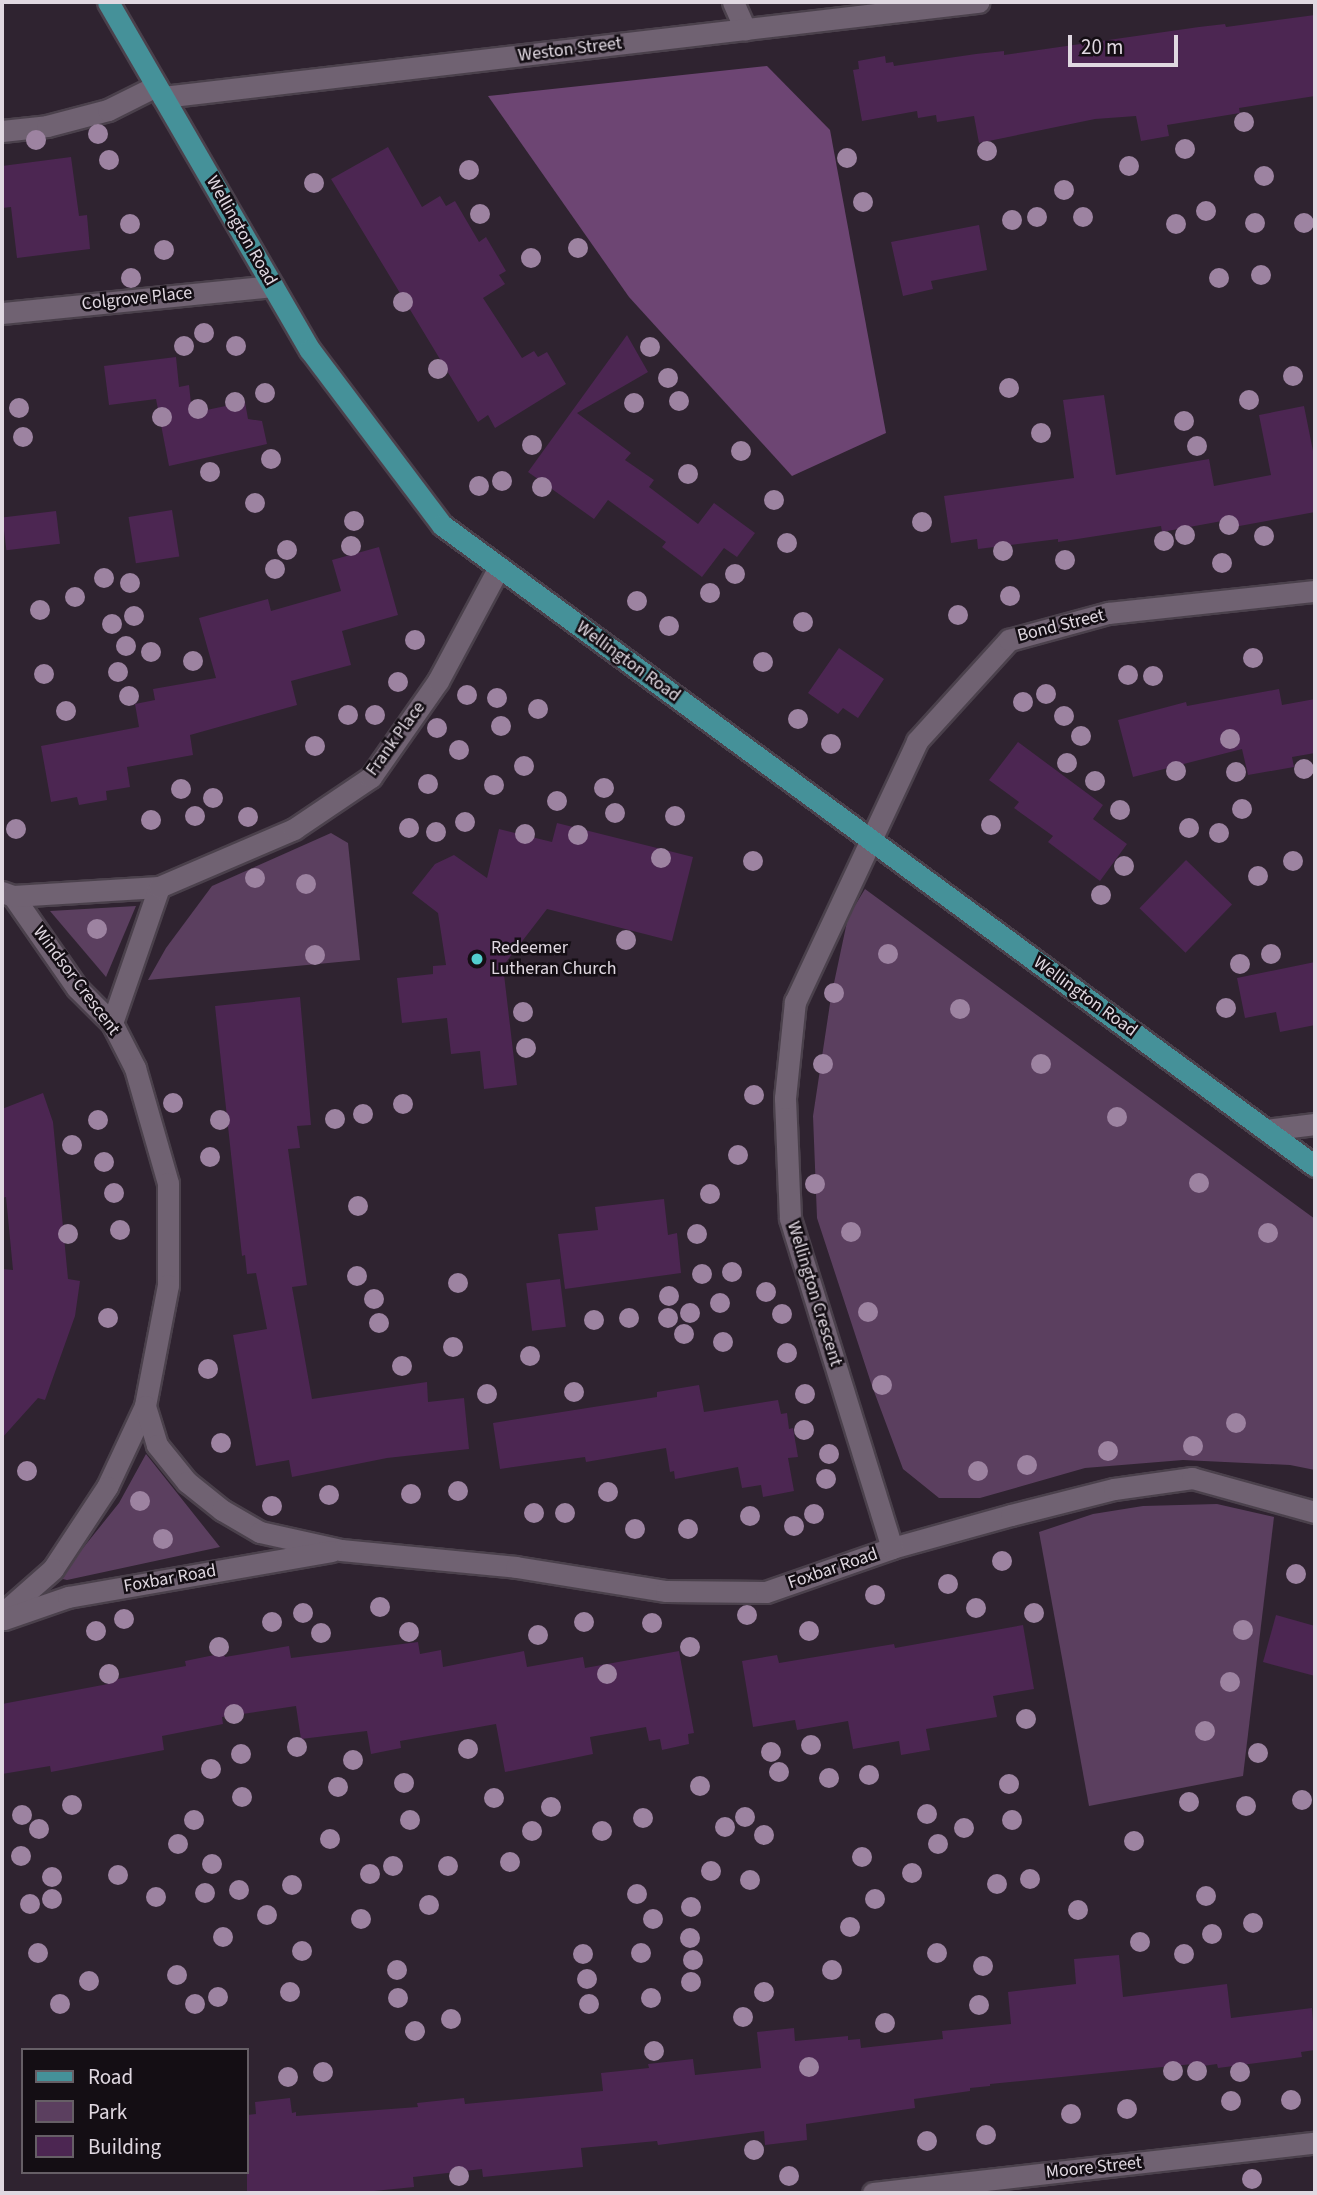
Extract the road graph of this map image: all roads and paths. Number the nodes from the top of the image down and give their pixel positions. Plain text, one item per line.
1 (108, 2) edge
2 (733, 2) edge
3 (978, 2) edge
4 (746, 29) junction
5 (160, 92) junction
6 (2, 131) edge
7 (273, 286) junction
8 (2, 313) edge
9 (499, 567) junction
10 (1315, 591) edge
11 (871, 840) junction
12 (159, 887) junction
13 (7, 894) edge
14 (112, 1023) junction
15 (1315, 1124) edge
16 (1266, 1129) junction
17 (1315, 1166) edge
18 (145, 1406) junction
19 (1315, 1512) edge
20 (892, 1548) junction
21 (341, 1550) junction
22 (2, 1614) edge
23 (2, 1620) edge
24 (1315, 2143) edge
25 (873, 2193) edge

1 - 5 main road, Wellington Road
2 - 4 street
3 - 4 street, Weston Street
4 - 5 street, Weston Street
5 - 6 street, Weston Street
5 - 7 main road, Wellington Road
7 - 8 street, Colgrove Place
7 - 9 main road, Wellington Road
9 - 11 main road, Wellington Road
9 - 12 street, Frank Place
10 - 11 street, Bond Street
11 - 16 main road, Wellington Road
11 - 20 street, Wellington Crescent
12 - 13 street, Frank Place
12 - 14 street
13 - 14 street, Windsor Crescent
14 - 18 street, Windsor Crescent
15 - 16 street
16 - 17 main road, Wellington Road
18 - 21 street, Foxbar Road
18 - 22 street, Windsor Crescent
19 - 20 street, Foxbar Road
20 - 21 street, Foxbar Road
21 - 23 street, Foxbar Road
24 - 25 street, Moore Street

